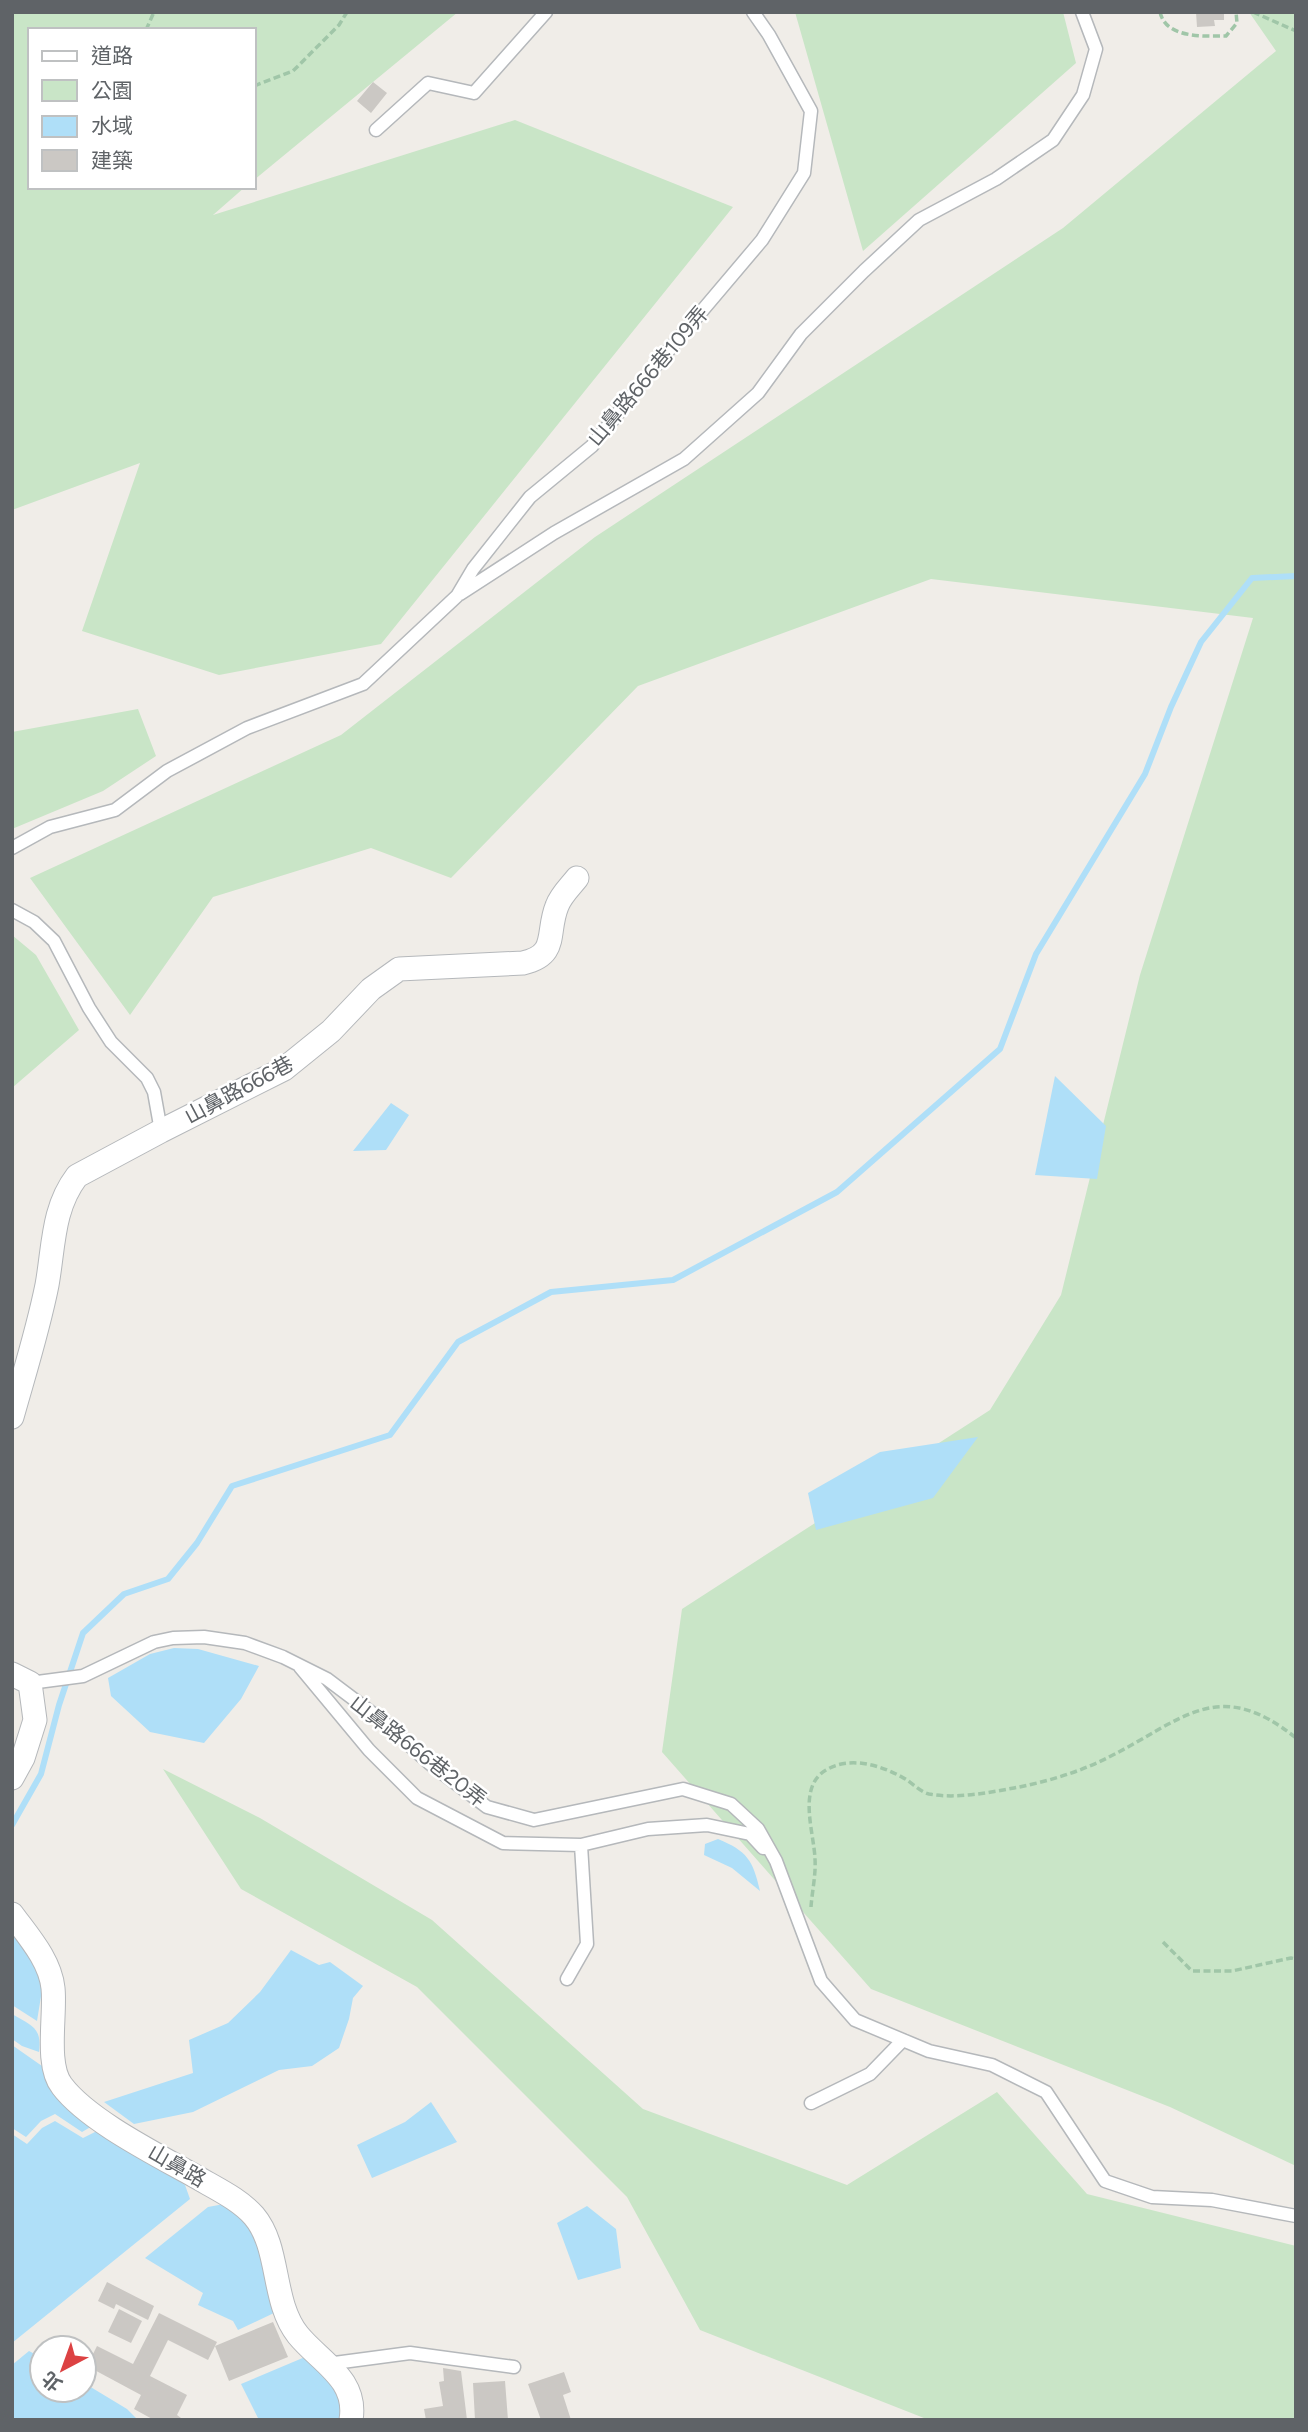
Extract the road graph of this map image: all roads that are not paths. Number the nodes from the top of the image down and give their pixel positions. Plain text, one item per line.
1 (546, 12) edge
2 (753, 12) edge
3 (1082, 12) edge
4 (376, 130) dead end
5 (457, 596) junction
6 (12, 848) edge
7 (577, 878) dead end
8 (12, 910) edge
9 (161, 1131) junction
10 (12, 1418) edge
11 (297, 1664) junction
12 (21, 1678) edge
13 (12, 1778) edge
14 (581, 1845) junction
15 (776, 1861) junction
16 (12, 1914) edge
17 (567, 1979) dead end
18 (904, 2040) junction
19 (811, 2103) dead end
20 (1296, 2216) edge
21 (327, 2364) junction
22 (514, 2367) dead end
23 (351, 2420) edge

1 - 4 lane
2 - 5 lane, 山鼻路666巷109弄
3 - 5 lane
5 - 6 lane, 山鼻路666巷109弄
7 - 9 street, 山鼻路666巷
8 - 9 lane
9 - 10 street, 山鼻路666巷
11 - 12 lane, 山鼻路666巷20弄
11 - 14 lane
11 - 15 lane, 山鼻路666巷20弄
12 - 13 street
14 - 15 lane
14 - 17 lane
15 - 18 lane, 山鼻路666巷20弄
16 - 21 street, 山鼻路
18 - 19 lane
18 - 20 lane, 山鼻路666巷20弄
21 - 22 lane
21 - 23 street, 山鼻路

